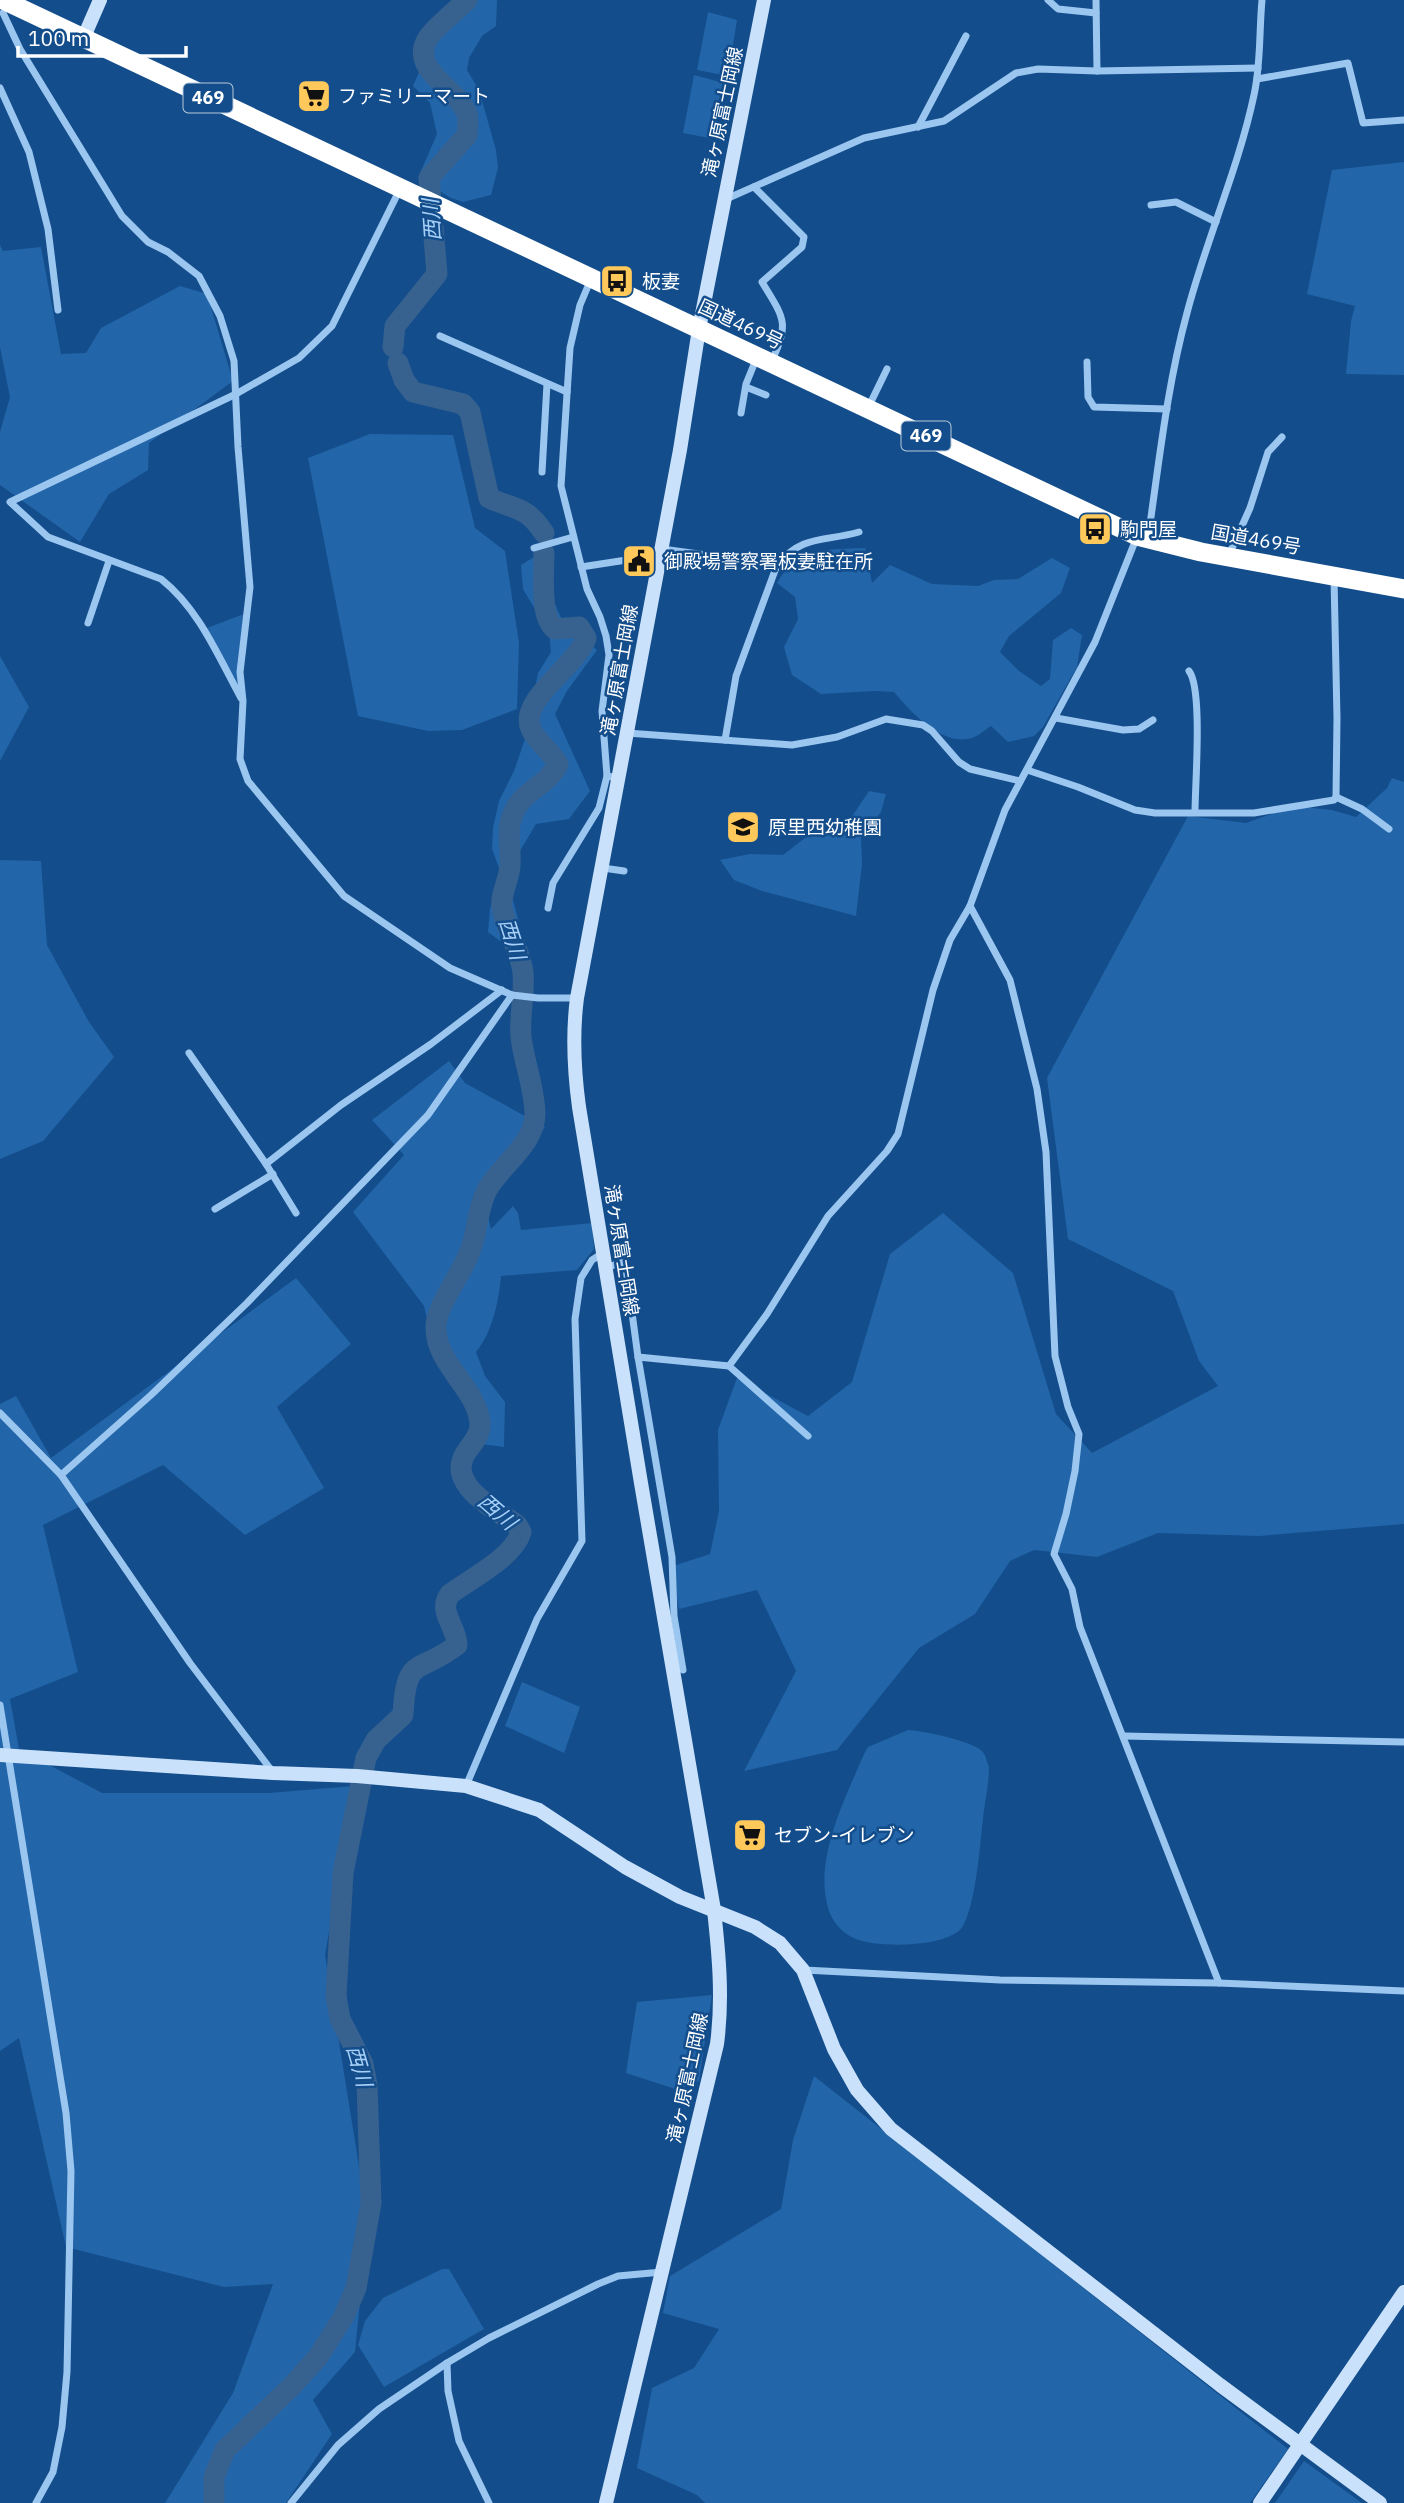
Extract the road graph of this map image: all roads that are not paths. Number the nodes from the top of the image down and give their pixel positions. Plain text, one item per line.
1 (100, 0) edge
2 (764, 0) edge
3 (1048, 0) edge
4 (1096, 0) edge
5 (1262, 0) edge
6 (4, 5) edge
7 (1096, 13) junction
8 (0, 22) edge
9 (966, 36) dead end
10 (83, 39) junction
11 (1258, 68) junction
12 (1097, 71) junction
13 (1257, 79) junction
14 (0, 88) edge
15 (1404, 120) edge
16 (918, 127) junction
17 (754, 187) junction
18 (407, 192) junction
19 (723, 201) junction
20 (1151, 205) dead end
21 (1216, 222) junction
22 (591, 279) junction
23 (58, 310) dead end
24 (698, 329) junction
25 (440, 337) dead end
26 (764, 360) junction
27 (1087, 362) dead end
28 (887, 369) dead end
29 (547, 384) junction
30 (746, 387) junction
31 (567, 392) junction
32 (236, 394) junction
33 (766, 395) dead end
34 (868, 409) junction
35 (1167, 409) junction
36 (741, 413) dead end
37 (1282, 437) dead end
38 (542, 472) dead end
39 (859, 532) dead end
40 (573, 537) junction
41 (1142, 538) junction
42 (534, 548) dead end
43 (661, 552) junction
44 (1228, 557) junction
45 (728, 558) dead end
46 (109, 561) junction
47 (580, 567) junction
48 (1334, 576) junction
49 (1404, 589) edge
50 (88, 623) dead end
51 (1189, 671) dead end
52 (243, 701) junction
53 (1056, 718) junction
54 (1153, 720) dead end
55 (627, 733) junction
56 (725, 740) junction
57 (1027, 770) junction
58 (613, 777) junction
59 (1020, 781) junction
60 (1336, 797) junction
61 (1195, 812) junction
62 (1389, 829) dead end
63 (603, 868) junction
64 (624, 871) dead end
65 (970, 906) junction
66 (548, 908) dead end
67 (502, 990) junction
68 (512, 995) junction
69 (577, 998) junction
70 (189, 1053) dead end
71 (266, 1164) junction
72 (273, 1174) junction
73 (215, 1209) dead end
74 (296, 1213) dead end
75 (603, 1252) junction
76 (606, 1268) junction
77 (638, 1357) junction
78 (729, 1366) junction
79 (0, 1413) edge
80 (808, 1436) dead end
81 (61, 1475) junction
82 (683, 1671) dead end
83 (0, 1706) edge
84 (1124, 1736) junction
85 (1404, 1742) edge
86 (4, 1755) edge
87 (273, 1773) junction
88 (466, 1786) junction
89 (714, 1910) junction
90 (803, 1970) junction
91 (1219, 1983) junction
92 (1404, 1991) edge
93 (662, 2272) junction
94 (1404, 2292) edge
95 (447, 2363) junction
96 (1301, 2443) junction
97 (36, 2503) edge
98 (292, 2503) edge
99 (489, 2503) edge
100 (606, 2503) edge
101 (1260, 2503) edge
102 (1380, 2503) edge

1 - 10 main road
2 - 19 main road, 滝ヶ原富士岡線
3 - 7 street
4 - 7 street
5 - 11 street
6 - 8 street
6 - 10 highway, 国道469号 / 469
6 - 32 street
7 - 12 street
9 - 16 street
10 - 18 highway, 国道469号 / 469
11 - 12 street
11 - 13 street
12 - 16 street
13 - 15 street
13 - 21 street
14 - 23 street
16 - 17 street
17 - 19 street
17 - 26 street
18 - 22 highway, 国道469号 / 469
18 - 32 street
19 - 24 main road, 滝ヶ原富士岡線
20 - 21 street
21 - 35 street
22 - 24 highway, 国道469号 / 469
22 - 31 street
24 - 26 highway, 国道469号 / 469
24 - 43 main road, 滝ヶ原富士岡線
25 - 29 street
26 - 30 street
26 - 34 highway, 国道469号 / 469
27 - 35 street
28 - 34 street
29 - 31 street
29 - 38 street
30 - 33 street
30 - 36 street
31 - 40 street
32 - 46 street
32 - 52 street
34 - 41 highway, 国道469号 / 469
35 - 41 street
37 - 44 street
39 - 56 street
40 - 42 street
40 - 47 street
41 - 44 highway, 国道469号 / 469
41 - 53 street
43 - 45 street
43 - 47 street
43 - 55 main road, 滝ヶ原富士岡線
44 - 48 highway, 国道469号 / 469
46 - 50 street
46 - 52 street
47 - 58 street
48 - 49 highway, 国道469号 / 469
48 - 60 street
51 - 61 street
52 - 67 street
53 - 54 street
53 - 57 street
55 - 56 street
55 - 58 main road, 滝ヶ原富士岡線
56 - 59 street
57 - 59 street
57 - 61 street
58 - 63 main road, 滝ヶ原富士岡線
58 - 66 street
59 - 65 street
60 - 61 street
60 - 62 street
63 - 64 street
63 - 69 main road, 滝ヶ原富士岡線
65 - 78 street
65 - 84 street
67 - 68 street
67 - 71 street
68 - 69 street
68 - 81 street
69 - 75 main road, 滝ヶ原富士岡線
70 - 71 street
71 - 72 street
72 - 73 street
72 - 74 street
75 - 76 main road, 滝ヶ原富士岡線
75 - 88 street
76 - 77 street
76 - 89 main road, 滝ヶ原富士岡線
77 - 78 street
77 - 82 street
78 - 80 street
79 - 81 street
81 - 87 street
83 - 86 street
84 - 85 street
84 - 91 street
86 - 87 main road
86 - 97 street
87 - 88 main road
88 - 89 main road
89 - 90 main road
89 - 93 main road, 滝ヶ原富士岡線
90 - 91 street
90 - 96 main road
91 - 92 street
93 - 95 street
93 - 100 main road, 滝ヶ原富士岡線
94 - 96 main road
95 - 98 street
95 - 99 street
96 - 101 main road
96 - 102 main road

